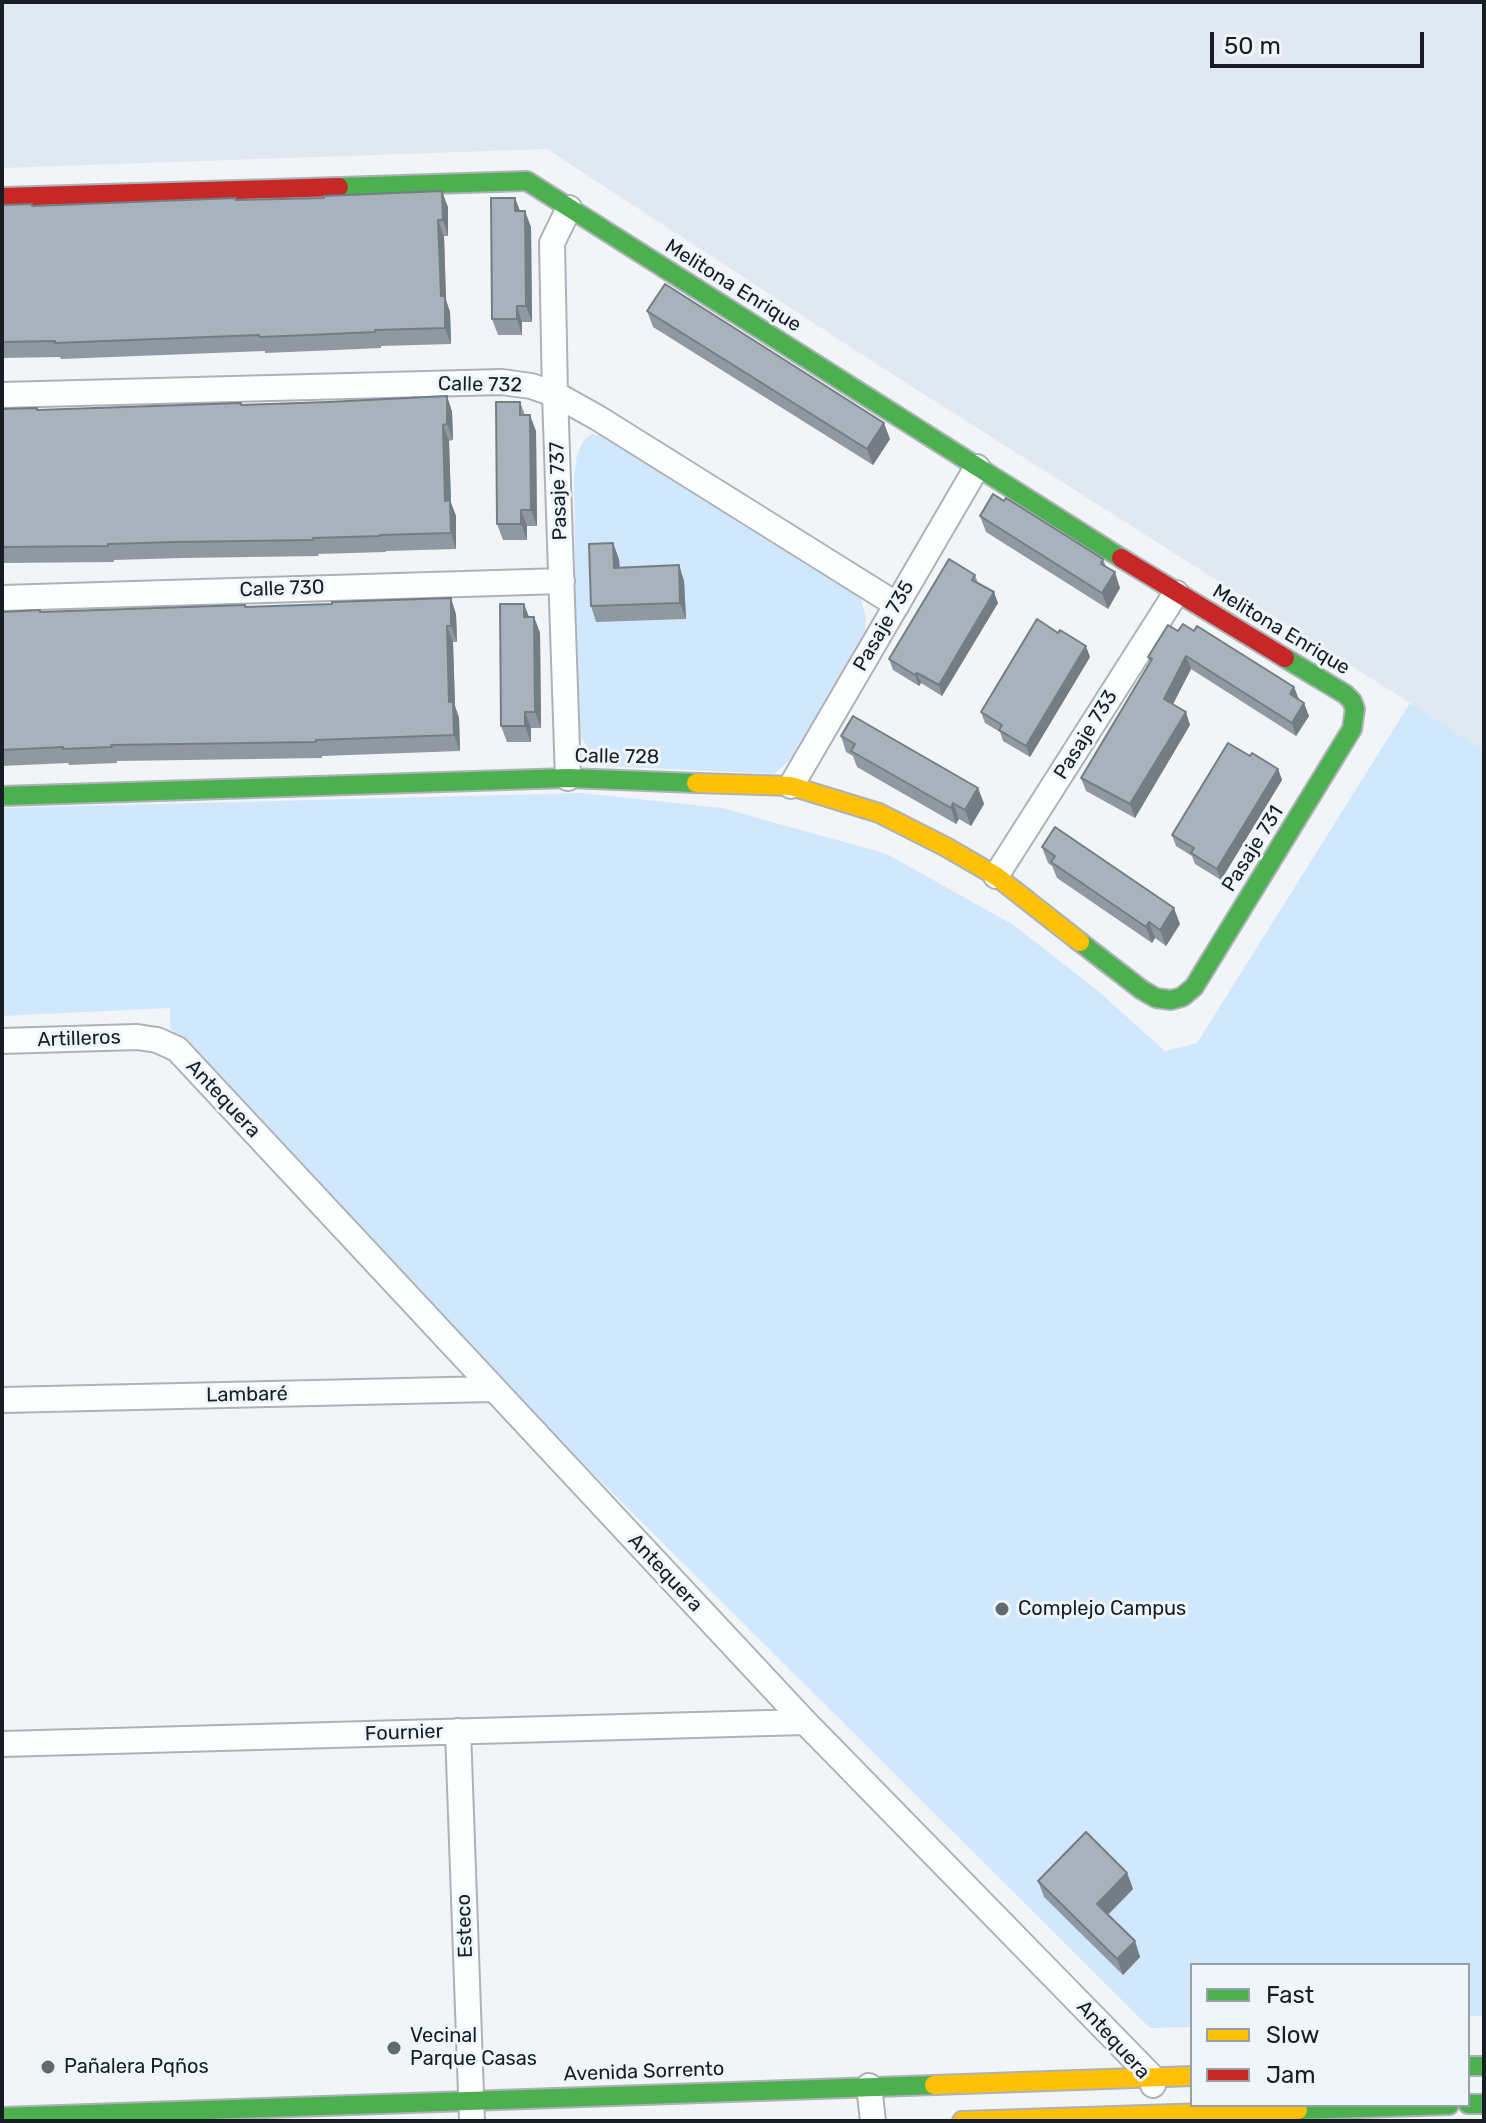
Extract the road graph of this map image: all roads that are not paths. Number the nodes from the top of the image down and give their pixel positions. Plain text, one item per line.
1 (2, 197) edge
2 (569, 208) junction
3 (555, 394) junction
4 (2, 395) edge
5 (977, 467) junction
6 (562, 581) junction
7 (1176, 593) junction
8 (2, 598) edge
9 (897, 605) junction
10 (1355, 709) joint
11 (568, 778) junction
12 (791, 786) junction
13 (2, 796) edge
14 (996, 876) junction
15 (1171, 1000) joint
16 (157, 1040) joint
17 (2, 1041) edge
18 (492, 1389) junction
19 (2, 1400) edge
20 (805, 1722) junction
21 (458, 1731) junction
22 (2, 1744) edge
23 (1190, 2076) edge
24 (1152, 2077) junction
25 (869, 2086) junction
26 (1390, 2107) edge
27 (471, 2111) edge
28 (1155, 2115) junction
29 (157, 2116) edge
30 (2, 2117) edge
31 (109, 2117) edge
32 (873, 2121) edge
33 (962, 2121) edge

1 - 2 street, Melitona Enrique
2 - 3 street, Pasaje 737
2 - 5 street, Melitona Enrique
3 - 4 street, Calle 732
3 - 6 street, Pasaje 737
3 - 9 street, Calle 732
5 - 7 street, Melitona Enrique
5 - 9 street, Pasaje 735
6 - 8 street, Calle 730
6 - 11 street, Pasaje 737
7 - 10 street, Melitona Enrique
7 - 14 street, Pasaje 733
9 - 12 street, Pasaje 735
10 - 15 street, Pasaje 731
11 - 12 street, Calle 728
11 - 13 street, Calle 728
12 - 14 street, Calle 728
14 - 15 street, Calle 728
16 - 17 street, Artilleros
16 - 18 street, Antequera
18 - 19 street, Lambaré
18 - 20 street, Antequera
20 - 21 street, Fournier
20 - 24 street, Antequera
21 - 22 street, Fournier
21 - 27 street, Esteco
23 - 24 street, Avenida Sorrento
24 - 25 street, Avenida Sorrento
24 - 28 street, Antequera
25 - 27 street, Avenida Sorrento
25 - 32 street
26 - 28 street
27 - 29 street, Avenida Sorrento
28 - 33 street
29 - 31 street, Avenida Sorrento
30 - 31 street, Avenida Sorrento

